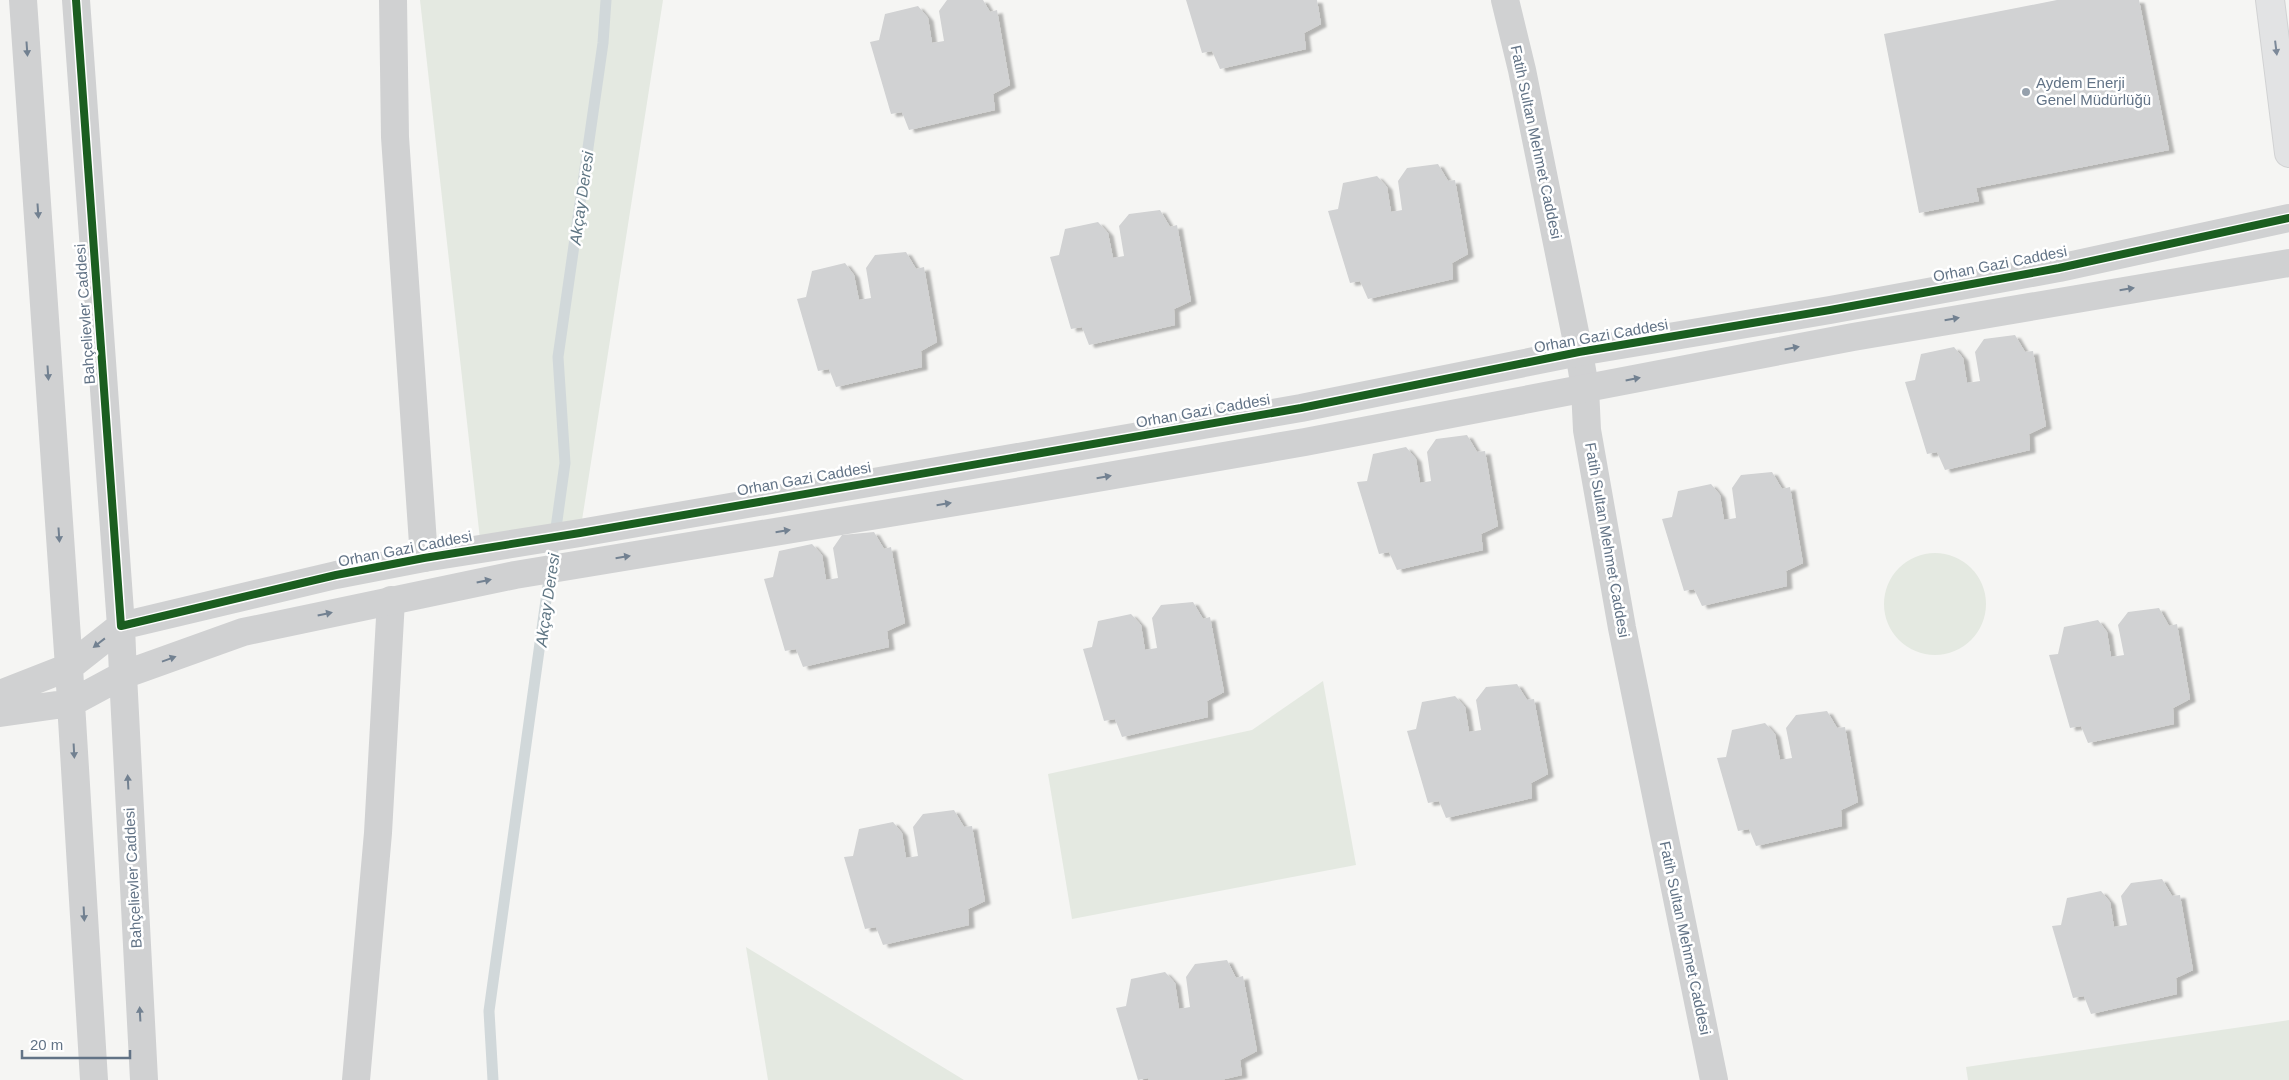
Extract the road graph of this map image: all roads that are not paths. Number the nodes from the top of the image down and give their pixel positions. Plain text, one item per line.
1 (23, 0) edge
2 (76, 0) edge
3 (393, 0) edge
4 (1505, 0) edge
5 (2270, 0) edge
6 (2289, 153) edge
7 (2289, 218) edge
8 (2289, 263) edge
9 (1579, 352) junction
10 (1585, 388) junction
11 (424, 558) junction
12 (391, 600) junction
13 (122, 626) junction
14 (69, 667) junction
15 (123, 675) junction
16 (0, 694) edge
17 (71, 703) junction
18 (0, 713) edge
19 (94, 1080) edge
20 (144, 1080) edge
21 (356, 1080) edge
22 (1714, 1080) edge

1 -> 14 street
2 - 13 street, Bahçelievler Caddesi
3 - 11 street
4 - 9 street, Fatih Sultan Mehmet Caddesi
5 -> 6 main road
7 - 9 street, Orhan Gazi Caddesi
10 -> 8 street
9 - 10 street, Fatih Sultan Mehmet Caddesi
9 - 11 street, Orhan Gazi Caddesi
12 -> 10 street
10 - 22 street, Fatih Sultan Mehmet Caddesi
11 - 13 street, Orhan Gazi Caddesi
15 -> 12 street
12 - 21 street
13 -> 14 street
13 - 15 street, Bahçelievler Caddesi
14 - 16 street
14 - 17 street
15 - 17 street
20 -> 15 street, Bahçelievler Caddesi
17 - 18 street
17 -> 19 street

